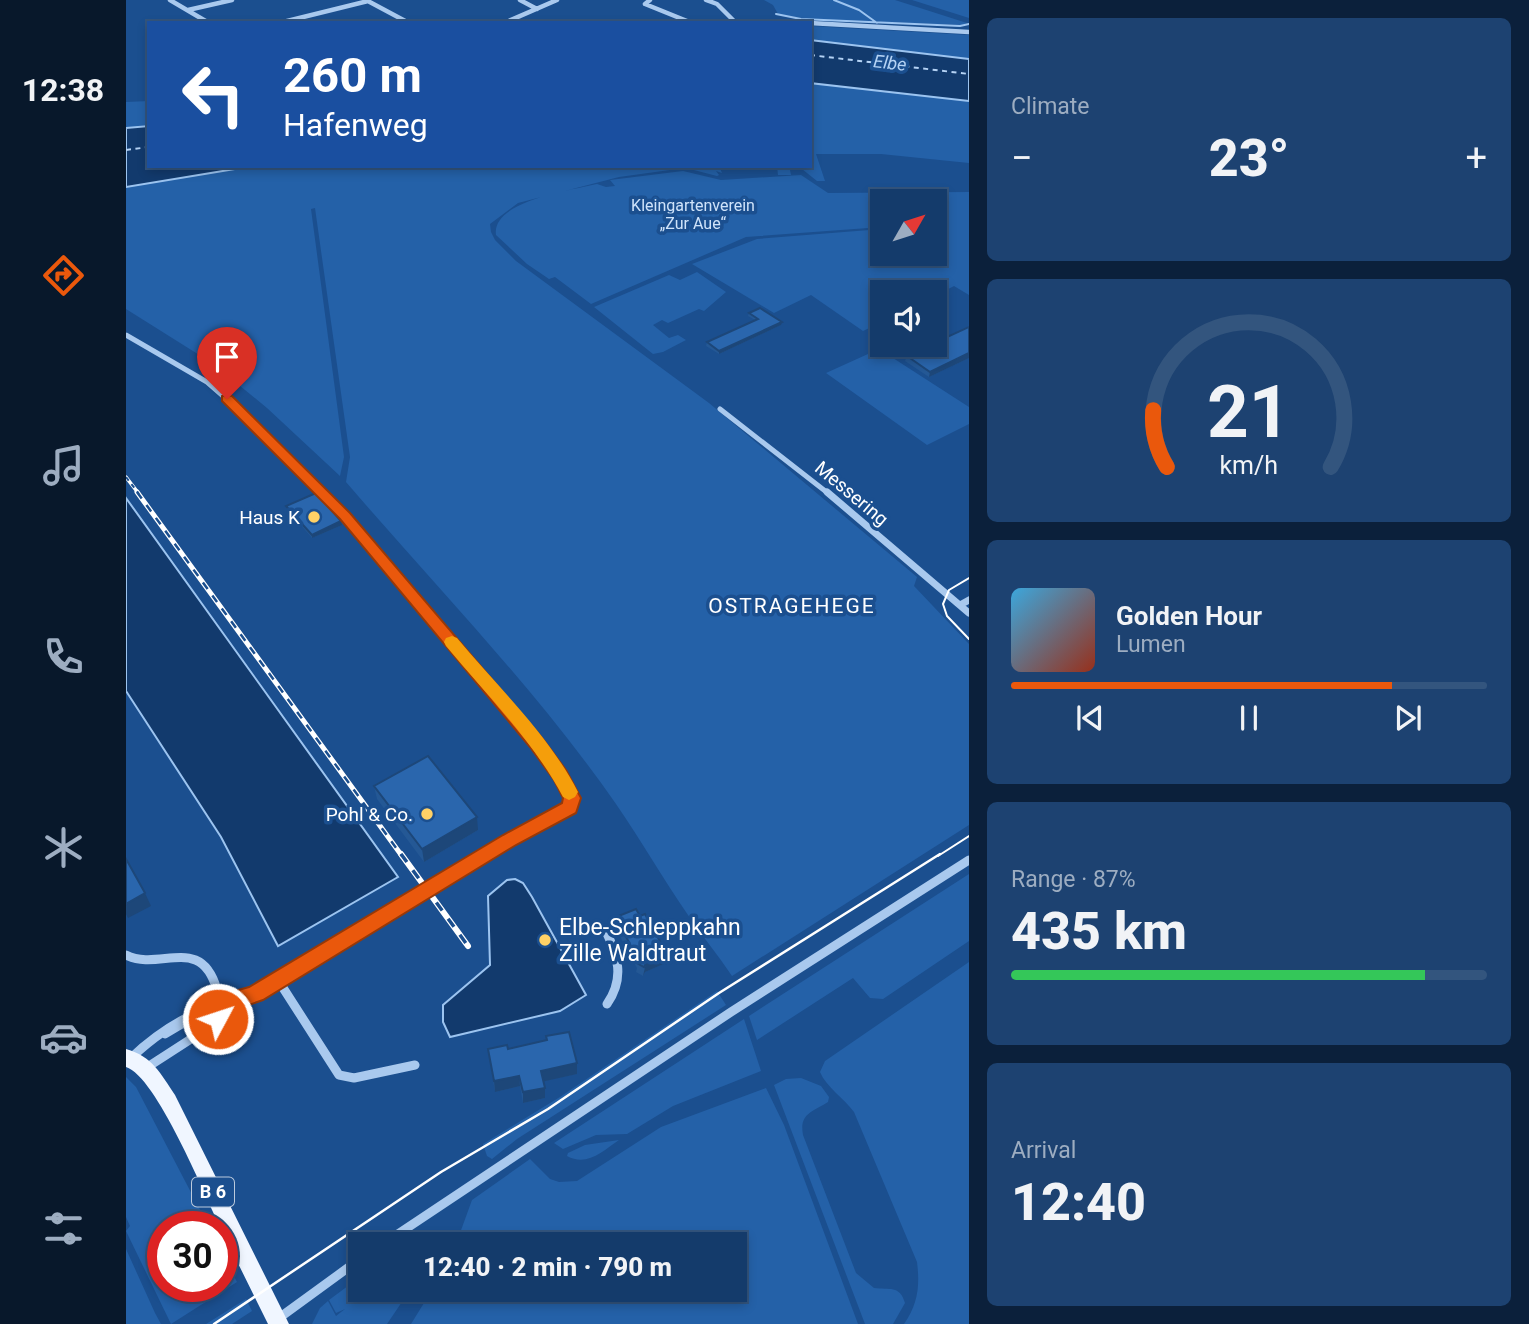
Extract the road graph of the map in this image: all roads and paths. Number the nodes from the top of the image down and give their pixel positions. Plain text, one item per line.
1 (170, 0) edge
2 (232, 0) edge
3 (520, 0) edge
4 (557, 0) edge
5 (650, 0) edge
6 (706, 0) edge
7 (367, 1) edge
8 (537, 9) junction
9 (188, 10) junction
10 (733, 20) junction
11 (206, 21) edge
12 (287, 21) edge
13 (405, 21) edge
14 (509, 21) edge
15 (754, 21) edge
16 (812, 23) edge
17 (969, 32) edge
18 (126, 335) edge
19 (720, 409) dead end
20 (969, 600) edge
21 (960, 605) junction
22 (969, 613) edge
23 (969, 860) edge
24 (605, 929) dead end
25 (126, 955) edge
26 (278, 980) junction
27 (220, 1004) junction
28 (607, 1004) dead end
29 (134, 1061) edge
30 (415, 1065) dead end
31 (401, 1232) edge
32 (348, 1268) edge
33 (279, 1323) edge

1 - 9 street
2 - 9 street
3 - 8 street
4 - 8 street
5 - 10 street
6 - 10 street
7 - 12 street
7 - 13 street
8 - 14 street
9 - 11 street
10 - 15 street
16 - 17 street
18 - 26 street
19 - 21 street, Messering
20 - 21 street
21 - 22 street, Messering
23 - 31 street
24 - 28 street
25 - 27 street
26 - 27 street
26 - 30 street
27 - 29 street
27 - 29 street
29 - 33 main road, B 6
32 - 33 street

